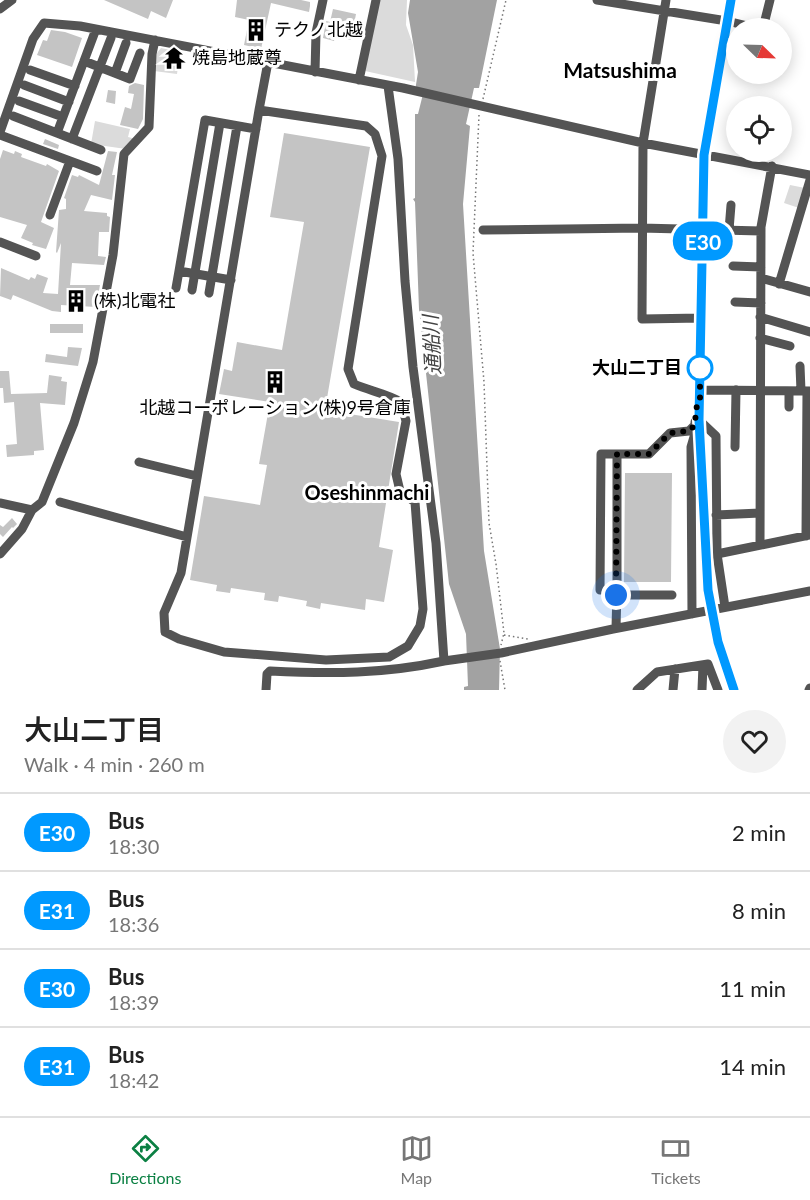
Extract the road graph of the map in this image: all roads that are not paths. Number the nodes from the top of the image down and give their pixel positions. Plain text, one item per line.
1 (12, 0) edge
2 (323, 0) edge
3 (376, 0) edge
4 (597, 0) edge
5 (666, 0) edge
6 (731, 0) edge
7 (770, 0) edge
8 (0, 9) edge
9 (664, 12) junction
10 (728, 18) edge
11 (766, 18) edge
12 (726, 21) edge
13 (726, 27) edge
14 (96, 28) junction
15 (111, 38) dead end
16 (155, 40) junction
17 (126, 43) dead end
18 (140, 52) dead end
19 (84, 61) junction
20 (268, 62) junction
21 (100, 67) junction
22 (30, 70) dead end
23 (315, 72) junction
24 (115, 73) junction
25 (359, 80) junction
26 (24, 85) dead end
27 (75, 86) junction
28 (388, 86) junction
29 (19, 101) dead end
30 (69, 102) junction
31 (259, 110) junction
32 (13, 116) dead end
33 (63, 117) junction
34 (220, 123) junction
35 (237, 126) junction
36 (256, 129) junction
37 (0, 133) edge
38 (57, 133) junction
39 (72, 139) junction
40 (643, 143) junction
41 (101, 150) dead end
42 (704, 155) junction
43 (70, 161) junction
44 (772, 166) junction
45 (96, 171) dead end
46 (810, 174) edge
47 (810, 180) edge
48 (731, 205) dead end
49 (50, 215) dead end
50 (641, 228) junction
51 (704, 229) junction
52 (483, 230) dead end
53 (729, 230) junction
54 (761, 231) junction
55 (0, 242) edge
56 (36, 256) dead end
57 (733, 266) dead end
58 (761, 267) junction
59 (179, 271) junction
60 (195, 274) junction
61 (211, 277) junction
62 (761, 279) junction
63 (231, 280) junction
64 (779, 284) junction
65 (176, 288) dead end
66 (192, 290) dead end
67 (810, 292) edge
68 (209, 293) dead end
69 (735, 302) dead end
70 (761, 303) junction
71 (760, 317) junction
72 (701, 318) junction
73 (810, 332) edge
74 (760, 338) junction
75 (777, 343) junction
76 (790, 346) dead end
77 (776, 354) dead end
78 (800, 366) dead end
79 (700, 390) junction
80 (736, 390) junction
81 (760, 391) junction
82 (789, 391) junction
83 (806, 391) edge
84 (700, 403) junction
85 (789, 407) dead end
86 (699, 420) junction
87 (735, 447) dead end
88 (617, 454) junction
89 (139, 462) dead end
90 (197, 476) junction
91 (60, 502) dead end
92 (0, 503) edge
93 (32, 510) junction
94 (760, 513) junction
95 (716, 515) junction
96 (808, 535) edge
97 (187, 537) junction
98 (760, 545) junction
99 (0, 554) edge
100 (717, 554) junction
101 (810, 591) edge
102 (616, 592) junction
103 (672, 595) dead end
104 (724, 607) junction
105 (695, 613) junction
106 (616, 628) junction
107 (444, 661) junction
108 (704, 665) junction
109 (675, 669) junction
110 (650, 679) junction
111 (266, 690) edge
112 (638, 690) edge
113 (649, 690) edge
114 (673, 690) edge
115 (702, 690) edge
116 (718, 690) edge
117 (734, 690) edge

1 - 8 street
2 - 23 street
3 - 25 street
4 - 9 street
5 - 9 street
6 - 10 street
7 - 11 street
9 - 12 street
9 - 40 street
13 - 42 street
14 - 16 street
14 - 19 street
14 - 37 street
15 - 21 street
16 - 20 street
16 - 93 street
17 - 24 street
18 - 24 street
19 - 21 street
19 - 27 street
20 - 23 street
20 - 31 street
21 - 24 street
21 - 39 street
22 - 27 street
23 - 25 street
25 - 28 street
26 - 30 street
27 - 30 street
28 - 40 street
28 - 107 street
29 - 33 street
30 - 33 street
31 - 36 street
31 - 97 street
32 - 38 street
33 - 38 street
34 - 35 street
34 - 59 street
34 - 60 street
35 - 36 street
35 - 61 street
36 - 63 street
37 - 43 street
38 - 39 street
39 - 41 street
40 - 42 street
40 - 50 street
42 - 44 street
42 - 51 street
43 - 45 street
43 - 49 street
44 - 46 street
44 - 54 street
47 - 64 street
48 - 53 street
50 - 51 street
50 - 52 street
50 - 72 street
51 - 53 street
51 - 72 street
53 - 54 street
54 - 58 street
55 - 56 street
57 - 58 street
58 - 62 street
59 - 60 street
59 - 65 street
60 - 61 street
60 - 66 street
61 - 63 street
61 - 68 street
62 - 64 street
62 - 70 street
63 - 90 street
64 - 67 street
69 - 70 street
70 - 71 street
71 - 73 street
71 - 74 street
72 - 79 street
74 - 75 street
74 - 81 street
75 - 76 street
75 - 77 street
78 - 83 street
79 - 80 street
79 - 84 street
80 - 81 street
80 - 87 street
81 - 82 street
81 - 94 street
82 - 83 street
82 - 85 street
83 - 96 street
84 - 86 street
84 - 88 street
86 - 95 street
86 - 105 street
86 - 117 street
88 - 102 street
88 - 102 street
89 - 90 street
90 - 97 street
91 - 97 street
92 - 93 street
93 - 99 street
94 - 95 street
94 - 98 street
95 - 100 street
96 - 98 street
98 - 100 street
100 - 104 street
101 - 104 street
102 - 103 street
102 - 106 street
104 - 105 street
105 - 106 street
106 - 107 street
107 - 111 street
108 - 109 street
108 - 115 street
108 - 116 street
109 - 110 street
109 - 114 street
110 - 112 street
110 - 113 street

